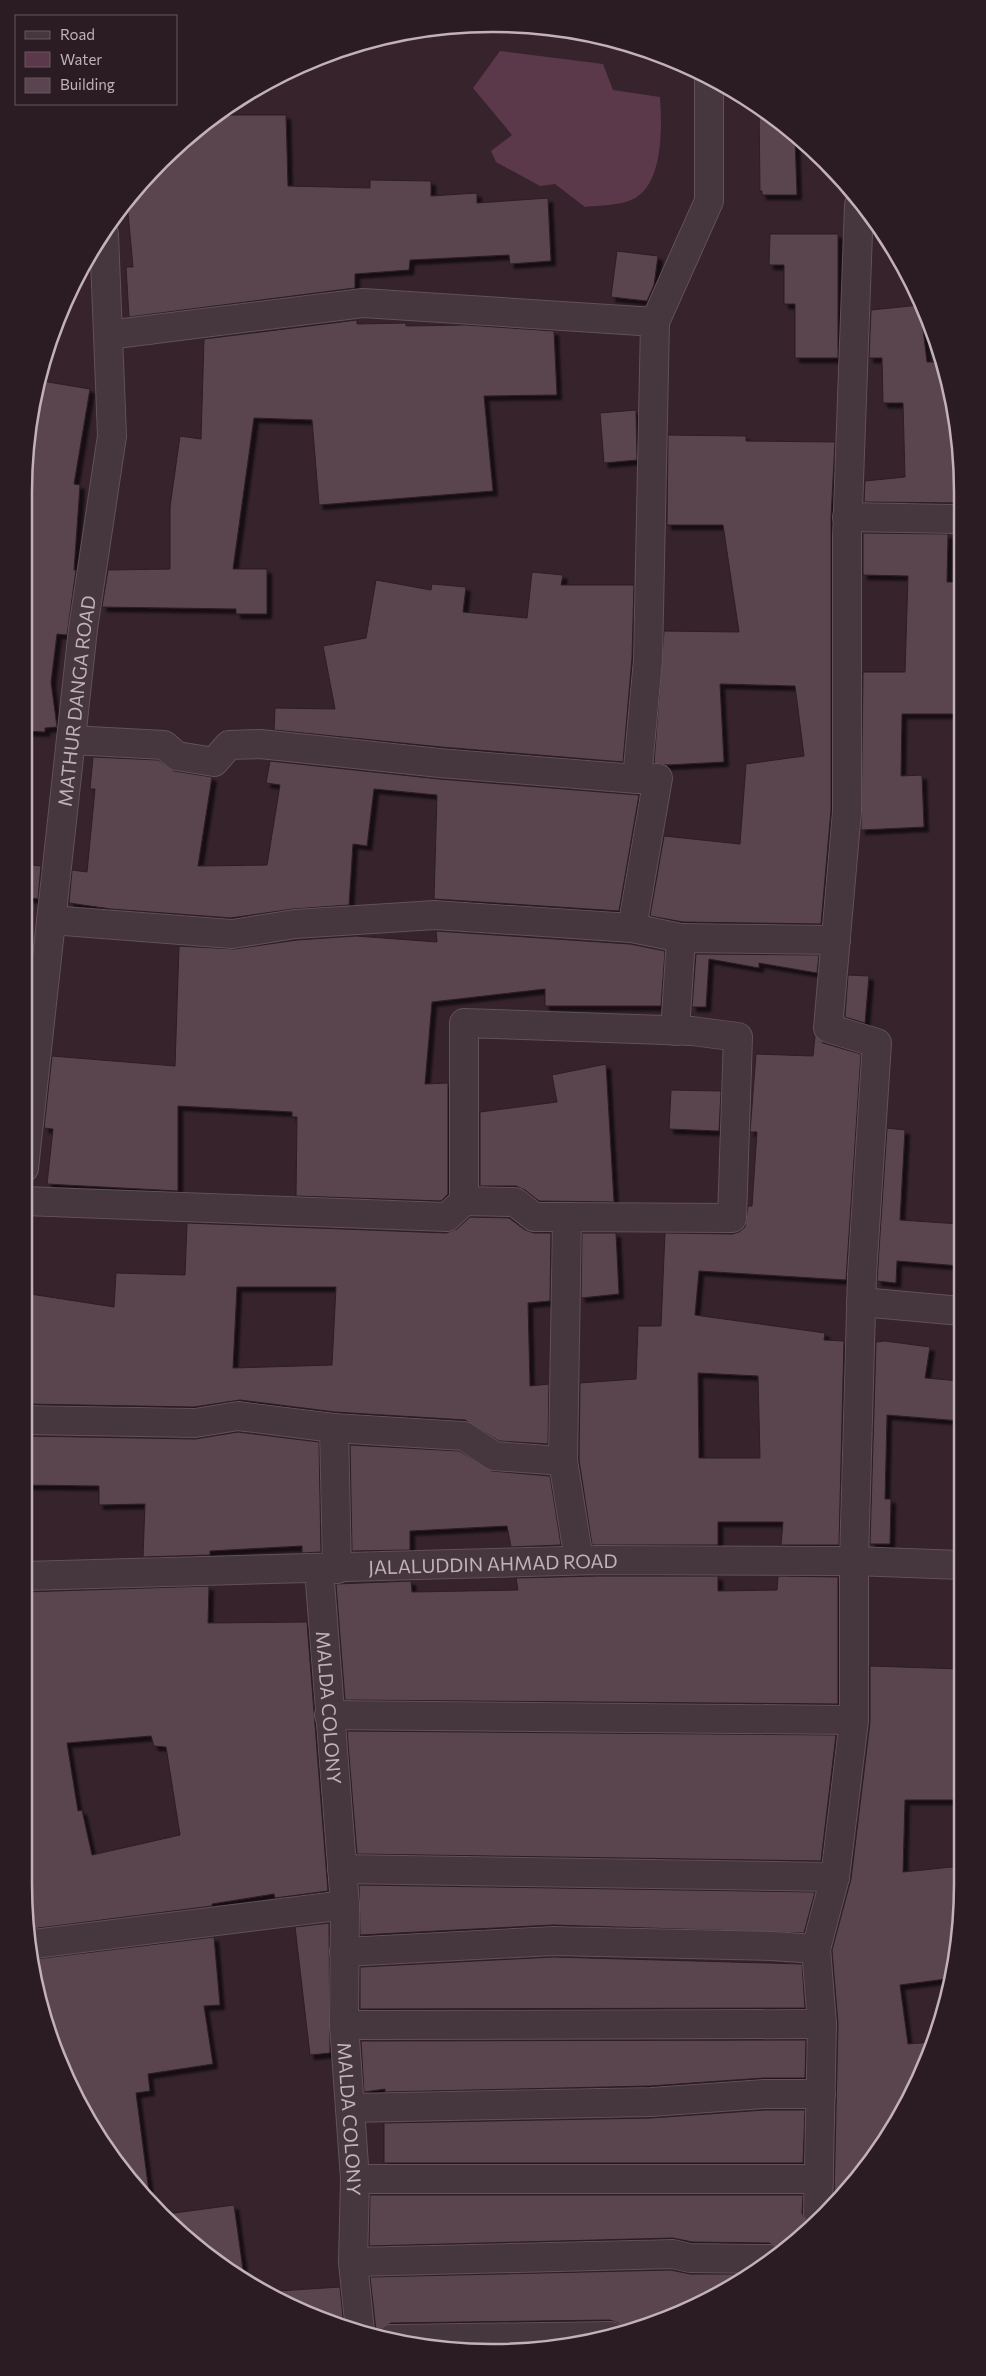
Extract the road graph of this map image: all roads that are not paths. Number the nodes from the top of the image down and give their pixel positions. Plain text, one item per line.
1 (709, 86) edge
2 (859, 214) edge
3 (104, 246) edge
4 (655, 322) junction
5 (108, 335) junction
6 (847, 517) junction
7 (954, 520) edge
8 (71, 740) junction
9 (637, 778) junction
10 (51, 920) junction
11 (632, 928) junction
12 (680, 938) junction
13 (836, 940) junction
14 (675, 1030) junction
15 (32, 1095) edge
16 (32, 1201) edge
17 (464, 1201) junction
18 (567, 1217) junction
19 (861, 1302) junction
20 (954, 1310) edge
21 (32, 1420) edge
22 (334, 1428) junction
23 (563, 1461) junction
24 (579, 1560) junction
25 (854, 1561) junction
26 (954, 1565) edge
27 (328, 1569) junction
28 (32, 1576) edge
29 (329, 1715) junction
30 (854, 1720) junction
31 (342, 1869) junction
32 (834, 1877) junction
33 (345, 1905) junction
34 (36, 1944) edge
35 (816, 1949) junction
36 (344, 1952) junction
37 (822, 2024) junction
38 (344, 2025) junction
39 (821, 2094) junction
40 (350, 2108) junction
41 (355, 2179) junction
42 (820, 2179) junction
43 (818, 2210) edge
44 (759, 2259) edge
45 (353, 2262) junction
46 (359, 2323) edge
47 (574, 2336) edge
48 (424, 2339) edge

1 - 4 street
2 - 6 street
3 - 5 street, MATHUR DANGA ROAD
4 - 5 street
4 - 9 street
5 - 8 street, MATHUR DANGA ROAD
6 - 7 street
6 - 13 street
8 - 9 street
8 - 10 street, MATHUR DANGA ROAD
9 - 11 street
10 - 11 street
10 - 15 street, MATHUR DANGA ROAD
11 - 12 street
12 - 13 street
12 - 14 street
13 - 19 street
14 - 17 street
14 - 18 street
16 - 17 street
17 - 18 street
18 - 23 street
19 - 20 street
19 - 25 street
21 - 22 street
22 - 23 street
22 - 27 street, MALDA COLONY
23 - 24 street
24 - 25 street, JALALUDDIN AHMAD ROAD
24 - 27 street, JALALUDDIN AHMAD ROAD
25 - 26 street, JALALUDDIN AHMAD ROAD
25 - 30 street
27 - 28 street, JALALUDDIN AHMAD ROAD
27 - 29 street, MALDA COLONY
29 - 30 street
29 - 31 street, MALDA COLONY
30 - 32 street
31 - 32 street
31 - 33 street, MALDA COLONY
32 - 35 street
33 - 34 street
33 - 36 street, MALDA COLONY
35 - 36 street
35 - 37 street
36 - 38 street, MALDA COLONY
37 - 38 street
37 - 39 street
38 - 40 street, MALDA COLONY
39 - 40 street
39 - 42 street
40 - 41 street, MALDA COLONY
41 - 42 street
41 - 45 street, MALDA COLONY
42 - 43 street
44 - 45 street
45 - 46 street, MALDA COLONY
47 - 48 street

